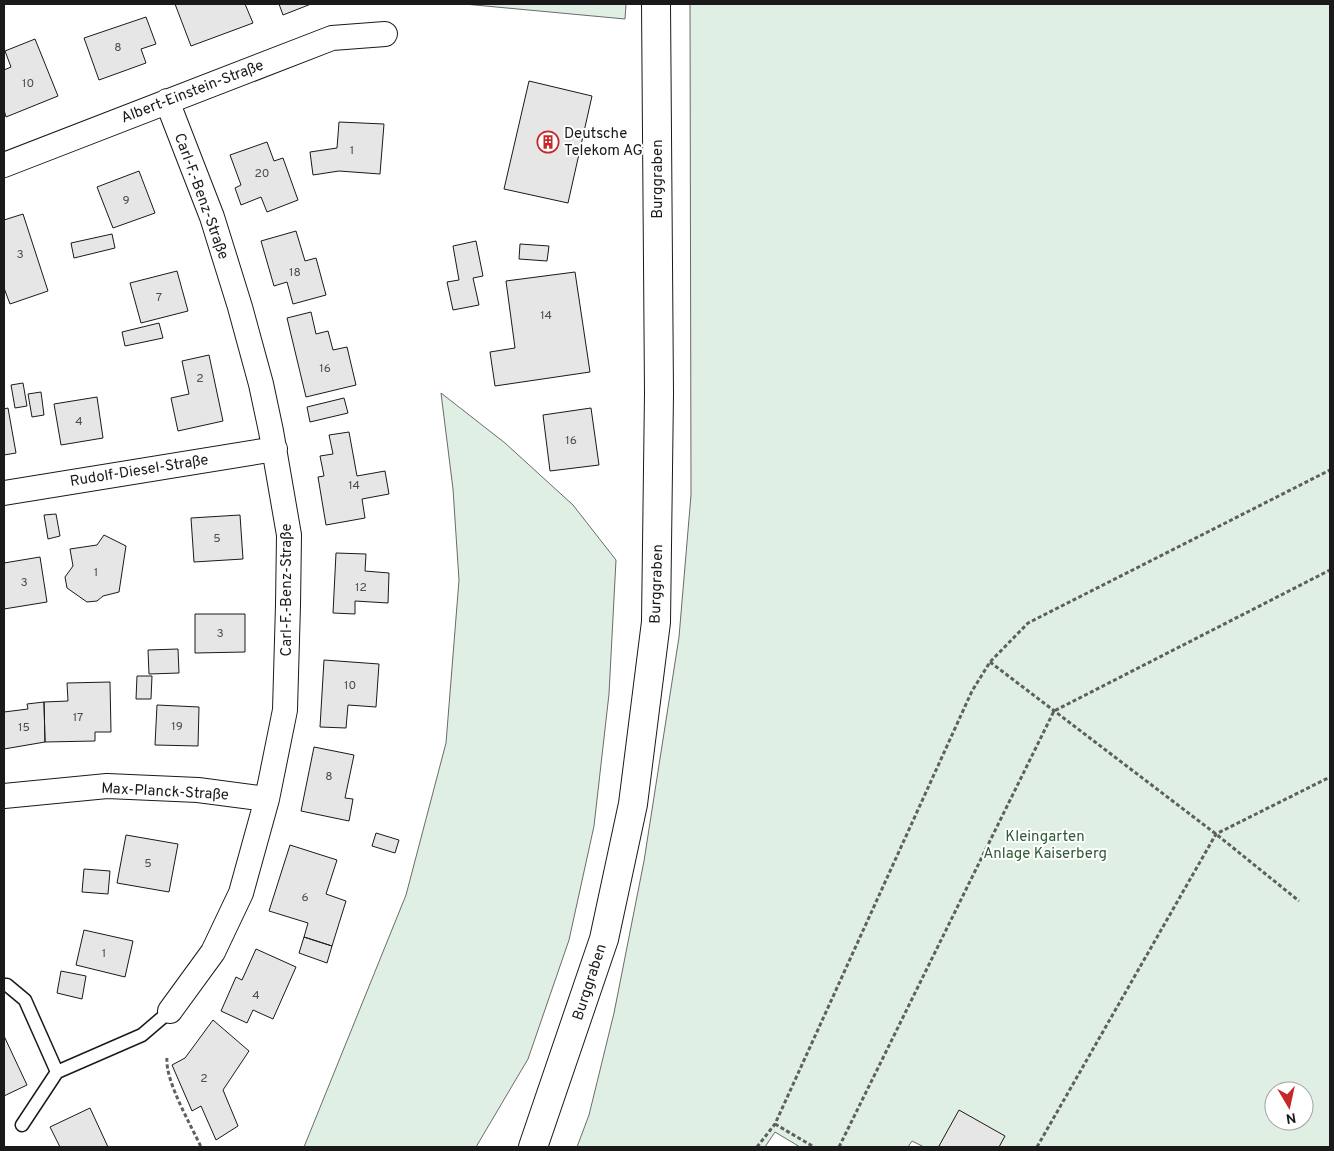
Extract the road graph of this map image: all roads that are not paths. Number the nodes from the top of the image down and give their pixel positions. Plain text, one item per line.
1 (656, 4) edge
2 (385, 34) dead end
3 (167, 101) junction
4 (4, 165) edge
5 (275, 448) junction
6 (4, 492) edge
7 (4, 796) edge
8 (267, 799) junction
9 (4, 985) edge
10 (170, 1011) joint
11 (57, 1072) junction
12 (22, 1125) dead end
13 (533, 1147) edge

1 - 13 street, Burggraben
2 - 3 street, Albert-Einstein-Straße
3 - 4 street, Albert-Einstein-Straße
3 - 5 street, Carl-F.-Benz-Straße
5 - 6 street, Rudolf-Diesel-Straße
5 - 8 street, Carl-F.-Benz-Straße
7 - 8 street, Max-Planck-Straße
8 - 10 street, Carl-F.-Benz-Straße
9 - 11 lane
10 - 11 lane
11 - 12 lane

